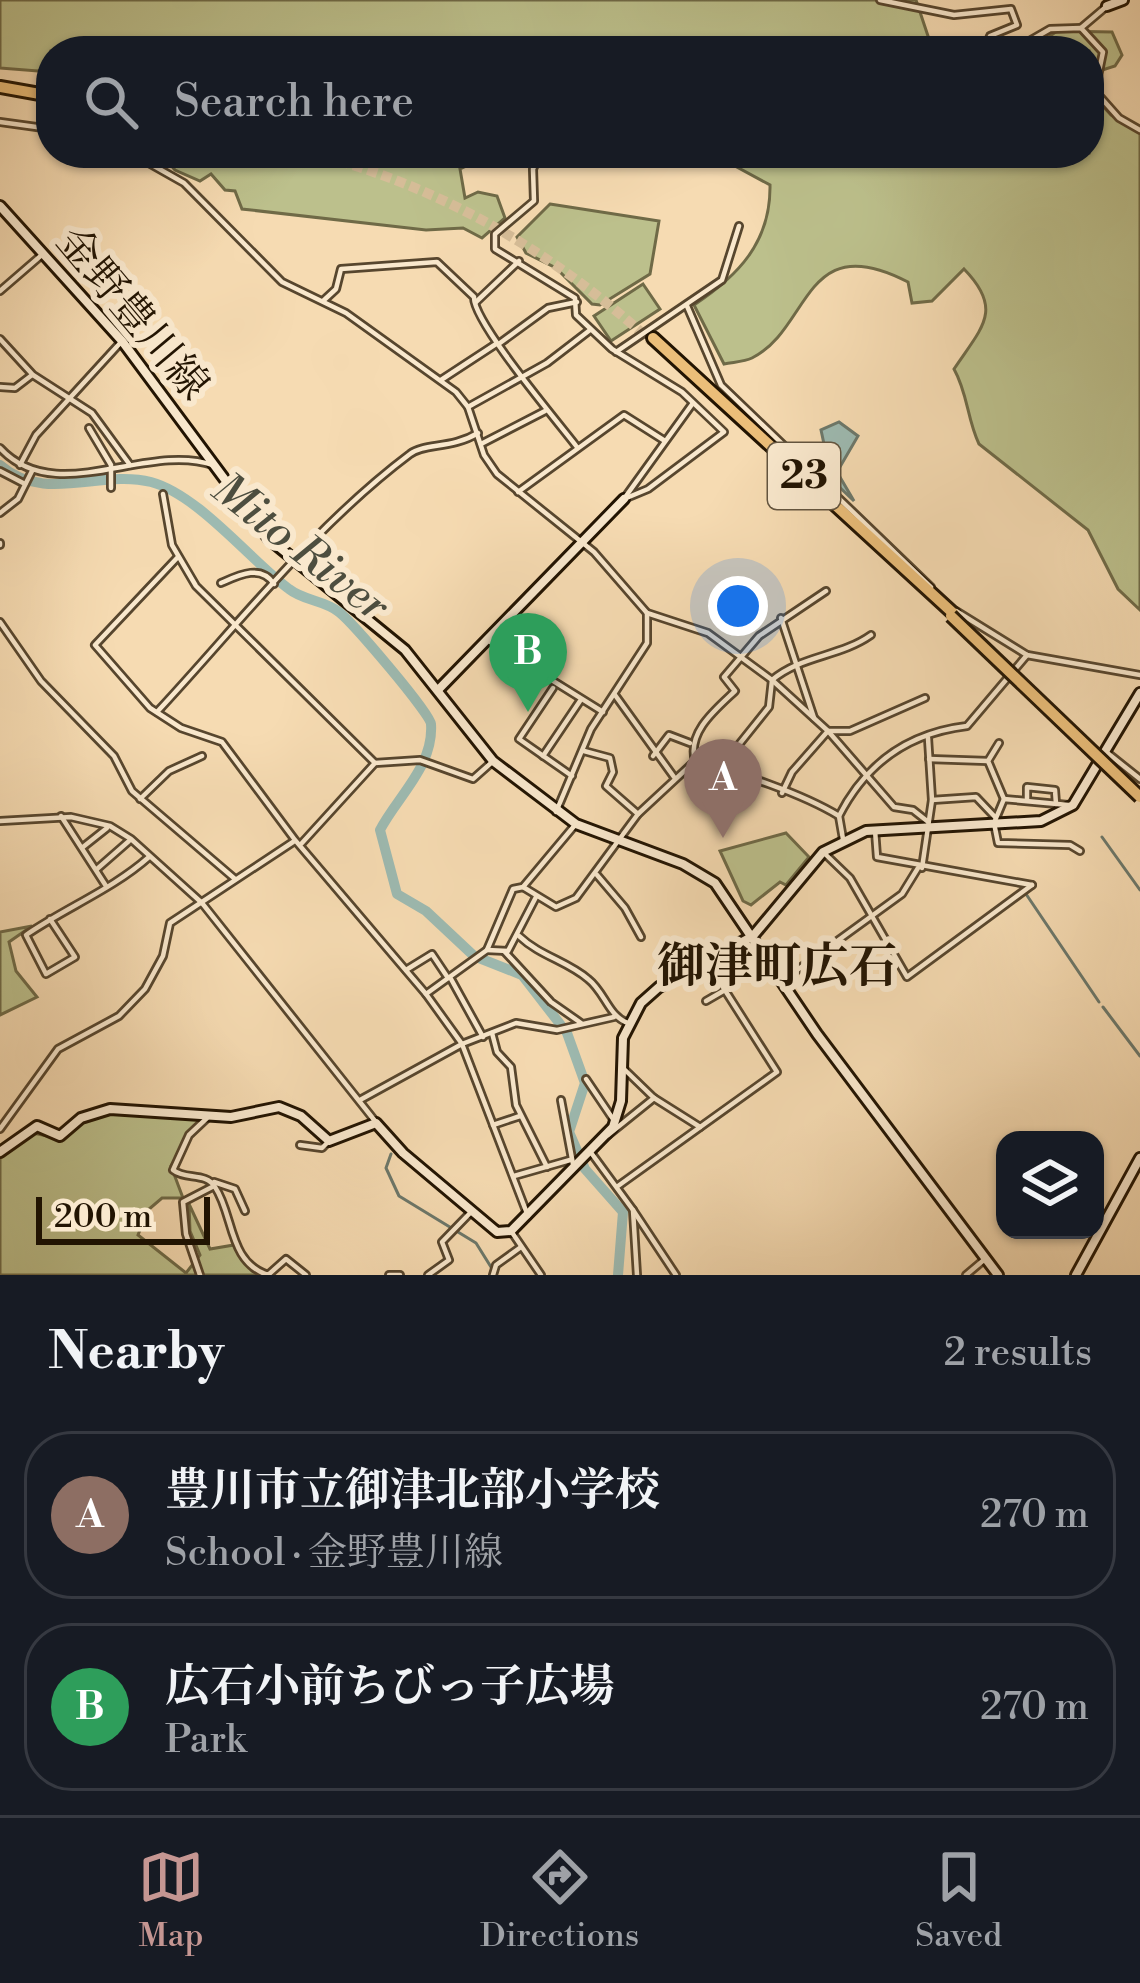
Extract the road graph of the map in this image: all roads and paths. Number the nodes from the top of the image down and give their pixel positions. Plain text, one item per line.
1 (880, 0) edge
2 (1123, 0) edge
3 (1107, 6) joint
4 (1081, 28) junction
5 (990, 36) edge
6 (1038, 36) edge
7 (1088, 36) edge
8 (0, 89) edge
9 (36, 95) edge
10 (1104, 101) edge
11 (0, 122) edge
12 (36, 127) edge
13 (1140, 130) edge
14 (158, 168) edge
15 (533, 168) edge
16 (0, 206) edge
17 (739, 226) dead end
18 (44, 253) junction
19 (519, 261) junction
20 (0, 291) edge
21 (322, 301) junction
22 (476, 302) junction
23 (577, 302) junction
24 (687, 306) junction
25 (590, 329) junction
26 (0, 339) edge
27 (652, 339) tunnel mouth
28 (122, 341) junction
29 (499, 343) junction
30 (616, 352) junction
31 (33, 375) junction
32 (523, 375) junction
33 (441, 380) junction
34 (0, 387) edge
35 (69, 397) junction
36 (693, 404) junction
37 (468, 407) junction
38 (545, 411) junction
39 (89, 428) dead end
40 (478, 433) junction
41 (665, 441) junction
42 (481, 444) junction
43 (578, 447) junction
44 (0, 448) edge
45 (20, 465) junction
46 (130, 465) junction
47 (216, 466) junction
48 (110, 469) junction
49 (0, 471) edge
50 (31, 471) junction
51 (25, 484) junction
52 (111, 488) dead end
53 (518, 492) junction
54 (163, 494) dead end
55 (624, 499) junction
56 (0, 513) edge
57 (583, 542) junction
58 (178, 558) junction
59 (292, 566) junction
60 (220, 583) dead end
61 (276, 584) junction
62 (826, 591) dead end
63 (647, 613) junction
64 (781, 619) junction
65 (0, 622) edge
66 (235, 629) junction
67 (871, 635) dead end
68 (489, 641) junction
69 (1027, 655) junction
70 (742, 656) junction
71 (793, 662) junction
72 (1140, 675) edge
73 (772, 680) junction
74 (555, 687) junction
75 (438, 690) junction
76 (1140, 693) edge
77 (615, 695) junction
78 (925, 698) dead end
79 (581, 700) junction
80 (157, 712) junction
81 (603, 712) junction
82 (814, 718) junction
83 (827, 731) junction
84 (928, 736) junction
85 (999, 743) dead end
86 (693, 744) junction
87 (584, 751) junction
88 (1105, 752) junction
89 (543, 755) junction
90 (653, 755) junction
91 (202, 756) dead end
92 (929, 759) junction
93 (695, 760) junction
94 (493, 761) junction
95 (988, 761) junction
96 (376, 763) junction
97 (728, 770) junction
98 (864, 774) junction
99 (572, 776) junction
100 (675, 778) junction
101 (1140, 779) edge
102 (782, 794) junction
103 (1140, 795) edge
104 (140, 799) junction
105 (932, 800) junction
106 (1004, 800) junction
107 (1026, 801) junction
108 (1057, 804) junction
109 (1073, 805) junction
110 (556, 813) junction
111 (638, 814) junction
112 (62, 816) junction
113 (839, 816) junction
114 (994, 820) junction
115 (0, 821) edge
116 (576, 824) junction
117 (928, 824) junction
118 (110, 826) junction
119 (875, 830) junction
120 (843, 838) junction
121 (130, 839) junction
122 (619, 840) junction
123 (299, 842) junction
124 (83, 847) junction
125 (823, 851) junction
126 (1080, 851) dead end
127 (148, 857) junction
128 (920, 868) junction
129 (97, 869) junction
130 (595, 875) junction
131 (235, 880) junction
132 (106, 886) junction
133 (523, 887) junction
134 (536, 897) junction
135 (202, 903) junction
136 (872, 915) junction
137 (50, 919) junction
138 (519, 936) junction
139 (753, 936) junction
140 (641, 937) dead end
141 (487, 950) junction
142 (505, 952) junction
143 (724, 953) junction
144 (406, 970) junction
145 (449, 978) junction
146 (782, 981) junction
147 (724, 989) junction
148 (425, 994) junction
149 (706, 1000) dead end
150 (614, 1017) junction
151 (628, 1022) junction
152 (581, 1023) junction
153 (492, 1033) junction
154 (483, 1037) junction
155 (462, 1044) junction
156 (620, 1066) junction
157 (586, 1079) dead end
158 (654, 1098) junction
159 (561, 1100) dead end
160 (358, 1101) junction
161 (520, 1115) junction
162 (210, 1116) junction
163 (615, 1122) junction
164 (376, 1123) junction
165 (493, 1125) junction
166 (700, 1127) junction
167 (0, 1129) edge
168 (608, 1135) junction
169 (329, 1141) junction
170 (300, 1144) dead end
171 (1, 1150) edge
172 (1140, 1158) edge
173 (580, 1162) junction
174 (547, 1168) junction
175 (514, 1176) junction
176 (212, 1183) junction
177 (618, 1186) junction
178 (473, 1210) junction
179 (633, 1210) junction
180 (245, 1211) dead end
181 (528, 1216) junction
182 (512, 1231) junction
183 (521, 1247) junction
184 (986, 1258) junction
185 (200, 1275) edge
186 (306, 1275) edge
187 (389, 1275) edge
188 (400, 1275) edge
189 (428, 1275) edge
190 (493, 1275) edge
191 (541, 1275) edge
192 (638, 1275) edge
193 (676, 1275) edge
194 (966, 1275) edge
195 (998, 1275) edge
196 (1076, 1275) edge

1 - 5 street
2 - 3 main road
3 - 4 street
4 - 6 street
4 - 7 street
8 - 9 highway
10 - 13 street
11 - 12 street
14 - 21 street
15 - 19 street
16 - 18 main road, 金野豊川線
17 - 24 street
18 - 20 street
18 - 28 main road, 金野豊川線
19 - 22 street
19 - 23 street
21 - 22 street
21 - 33 street
22 - 29 street
23 - 25 street
23 - 29 street
24 - 30 street
24 - 69 street
25 - 30 street
25 - 32 street
26 - 31 street
27 - 103 highway, 23, bridge
28 - 35 street
28 - 47 main road, 金野豊川線
29 - 32 street
29 - 33 street
30 - 36 street
31 - 34 street
31 - 35 street
32 - 37 street
32 - 38 street
33 - 37 street
35 - 45 street
35 - 46 street
36 - 41 street
36 - 55 street
37 - 40 street
38 - 42 street
38 - 43 street
39 - 48 street
40 - 42 street
40 - 59 street
41 - 43 street
41 - 55 street
42 - 53 street
43 - 53 street
44 - 45 street
45 - 50 street
46 - 47 street
46 - 48 street
47 - 59 main road, 金野豊川線
48 - 50 street
48 - 52 street
49 - 51 street
50 - 51 street
51 - 56 street
53 - 57 street
54 - 58 street
55 - 57 main road
57 - 63 street
57 - 68 main road
58 - 66 street
58 - 80 street
59 - 61 street
59 - 75 main road, 金野豊川線
60 - 61 street
61 - 66 street
62 - 64 street
63 - 70 street
63 - 77 street
64 - 70 street
64 - 71 street
65 - 104 street
66 - 80 street
66 - 96 street
67 - 71 street
68 - 74 street
68 - 75 main road
69 - 72 street
69 - 84 street
70 - 73 street
70 - 86 street
71 - 73 street
71 - 82 street
73 - 82 street
73 - 97 street
74 - 79 street
74 - 89 street
75 - 94 main road, 金野豊川線
76 - 88 main road
77 - 81 street
77 - 90 street
78 - 83 street
79 - 81 street
79 - 89 street
80 - 123 street
81 - 87 street
82 - 83 street
83 - 98 street
83 - 102 street
84 - 92 street
84 - 98 street
85 - 95 street
86 - 90 street
86 - 93 street
87 - 99 street
87 - 111 street
88 - 101 street
88 - 109 main road
89 - 99 street
90 - 100 street
91 - 104 street
92 - 95 street
92 - 105 street
93 - 97 street
93 - 100 street
94 - 96 street
94 - 110 main road, 金野豊川線
95 - 106 street
96 - 123 street
97 - 102 street
98 - 113 street
98 - 117 street
99 - 110 street
100 - 111 street
102 - 113 street
104 - 131 street
105 - 114 street
105 - 117 street
106 - 107 street
106 - 114 street
107 - 108 street
107 - 108 street
108 - 109 street
109 - 114 main road
110 - 116 main road, 金野豊川線
111 - 122 street
112 - 115 street
112 - 118 street
112 - 124 street
113 - 120 street
114 - 117 main road
114 - 126 street
116 - 122 main road, 金野豊川線
116 - 133 street
117 - 119 main road
117 - 128 street
118 - 121 street
118 - 124 street
119 - 120 main road
119 - 128 street
120 - 125 main road
121 - 127 street
121 - 129 street
122 - 130 street
122 - 139 main road, 金野豊川線
123 - 131 street
123 - 144 street
124 - 129 street
125 - 136 street
125 - 139 main road
127 - 132 street
127 - 135 street
128 - 136 street
128 - 136 street
129 - 132 street
130 - 134 street
130 - 140 street
131 - 135 street
132 - 137 street
133 - 134 street
133 - 141 street
134 - 138 street
135 - 160 street
135 - 167 street
136 - 146 street
137 - 137 street
138 - 142 street
138 - 150 street
139 - 143 main road
139 - 146 main road, 金野豊川線
141 - 142 street
141 - 145 street
142 - 152 street
143 - 147 street
143 - 151 main road
144 - 145 street
144 - 148 street
145 - 148 street
145 - 154 street
146 - 184 main road, 金野豊川線
147 - 149 street
147 - 166 street
148 - 155 street
150 - 151 street
150 - 152 street
151 - 156 main road
152 - 153 street
153 - 154 street
153 - 161 street
154 - 155 street
155 - 160 street
155 - 165 street
156 - 158 street
156 - 163 main road
157 - 163 street
158 - 166 street
158 - 168 street
159 - 173 street
160 - 164 street
161 - 165 street
161 - 174 street
162 - 169 main road
162 - 171 main road
162 - 176 street
163 - 168 main road
164 - 169 main road
164 - 178 main road
165 - 175 street
166 - 177 street
168 - 173 main road
169 - 170 street
172 - 196 main road
173 - 174 street
173 - 177 street
173 - 181 main road
174 - 175 street
175 - 181 street
176 - 180 street
176 - 185 street
176 - 186 street
177 - 179 street
178 - 182 main road
178 - 189 street
179 - 192 street
179 - 193 street
181 - 182 main road
182 - 183 street
183 - 190 street
183 - 191 street
184 - 194 street
184 - 195 main road, 金野豊川線
187 - 188 street

